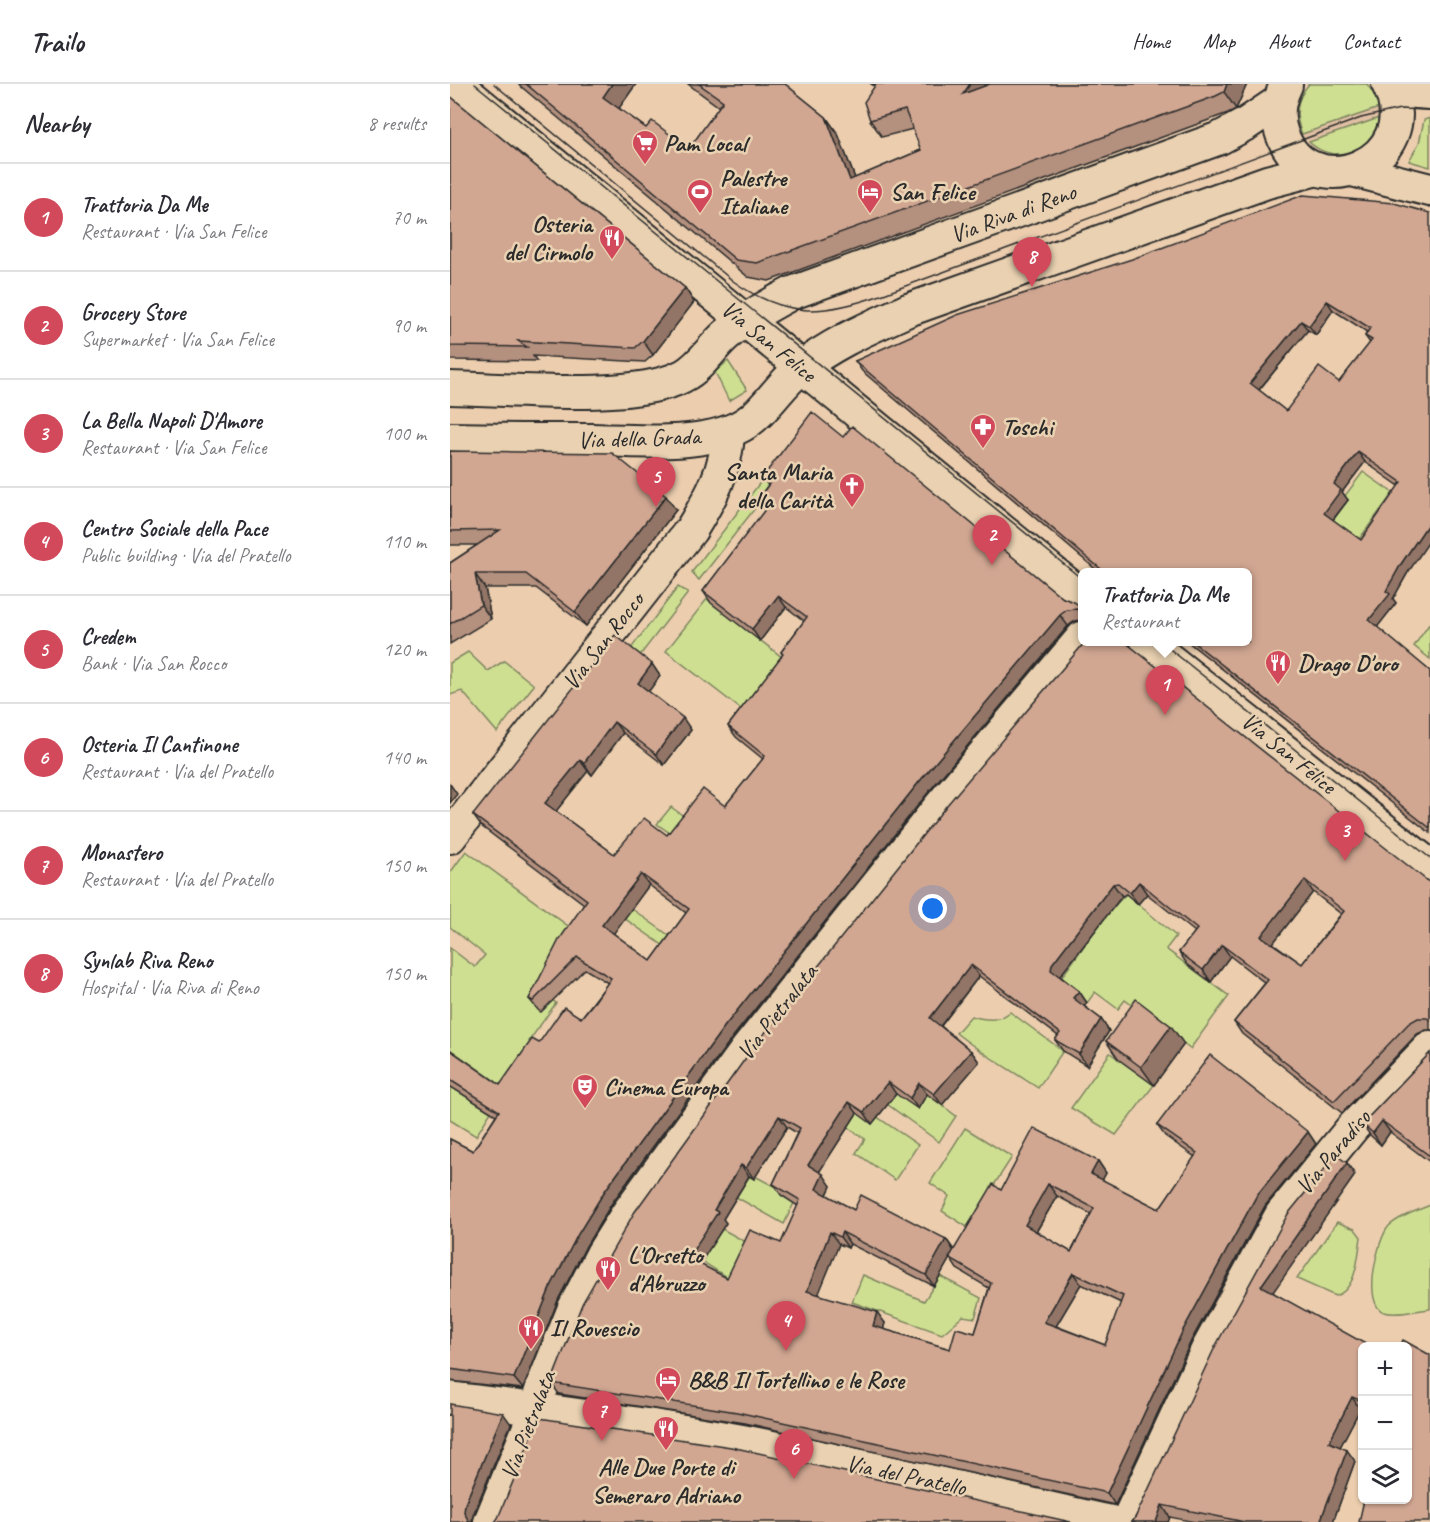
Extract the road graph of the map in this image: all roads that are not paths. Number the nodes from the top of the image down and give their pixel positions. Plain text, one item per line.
1 (456, 84) edge
2 (1389, 87) edge
3 (1283, 93) edge
4 (1430, 93) edge
5 (1317, 169) junction
6 (1352, 170) junction
7 (1430, 190) edge
8 (745, 321) junction
9 (802, 367) junction
10 (450, 388) edge
11 (728, 432) junction
12 (450, 439) edge
13 (1078, 592) edge
14 (1078, 644) edge
15 (1152, 646) edge
16 (450, 837) edge
17 (1430, 866) edge
18 (1430, 1047) edge
19 (450, 1398) edge
20 (535, 1409) junction
21 (490, 1522) edge
22 (1111, 1522) edge
23 (1127, 1522) edge

1 - 8 street, Via San Felice
2 - 4 street
2 - 6 street
3 - 5 street
3 - 8 street, Via Riva di Reno
5 - 6 street
5 - 9 street
6 - 7 street
8 - 9 street, Via San Felice
8 - 10 street, Via della Grada
9 - 11 street, Via della Grada
9 - 13 street, Via San Felice
11 - 12 street, Via della Grada
11 - 16 street, Via San Rocco
14 - 20 street, Via Pietralata
15 - 17 street, Via San Felice
18 - 23 street, Via Paradiso
19 - 20 street, Via del Pratello
20 - 21 street, Via Pietralata
20 - 22 street, Via del Pratello

